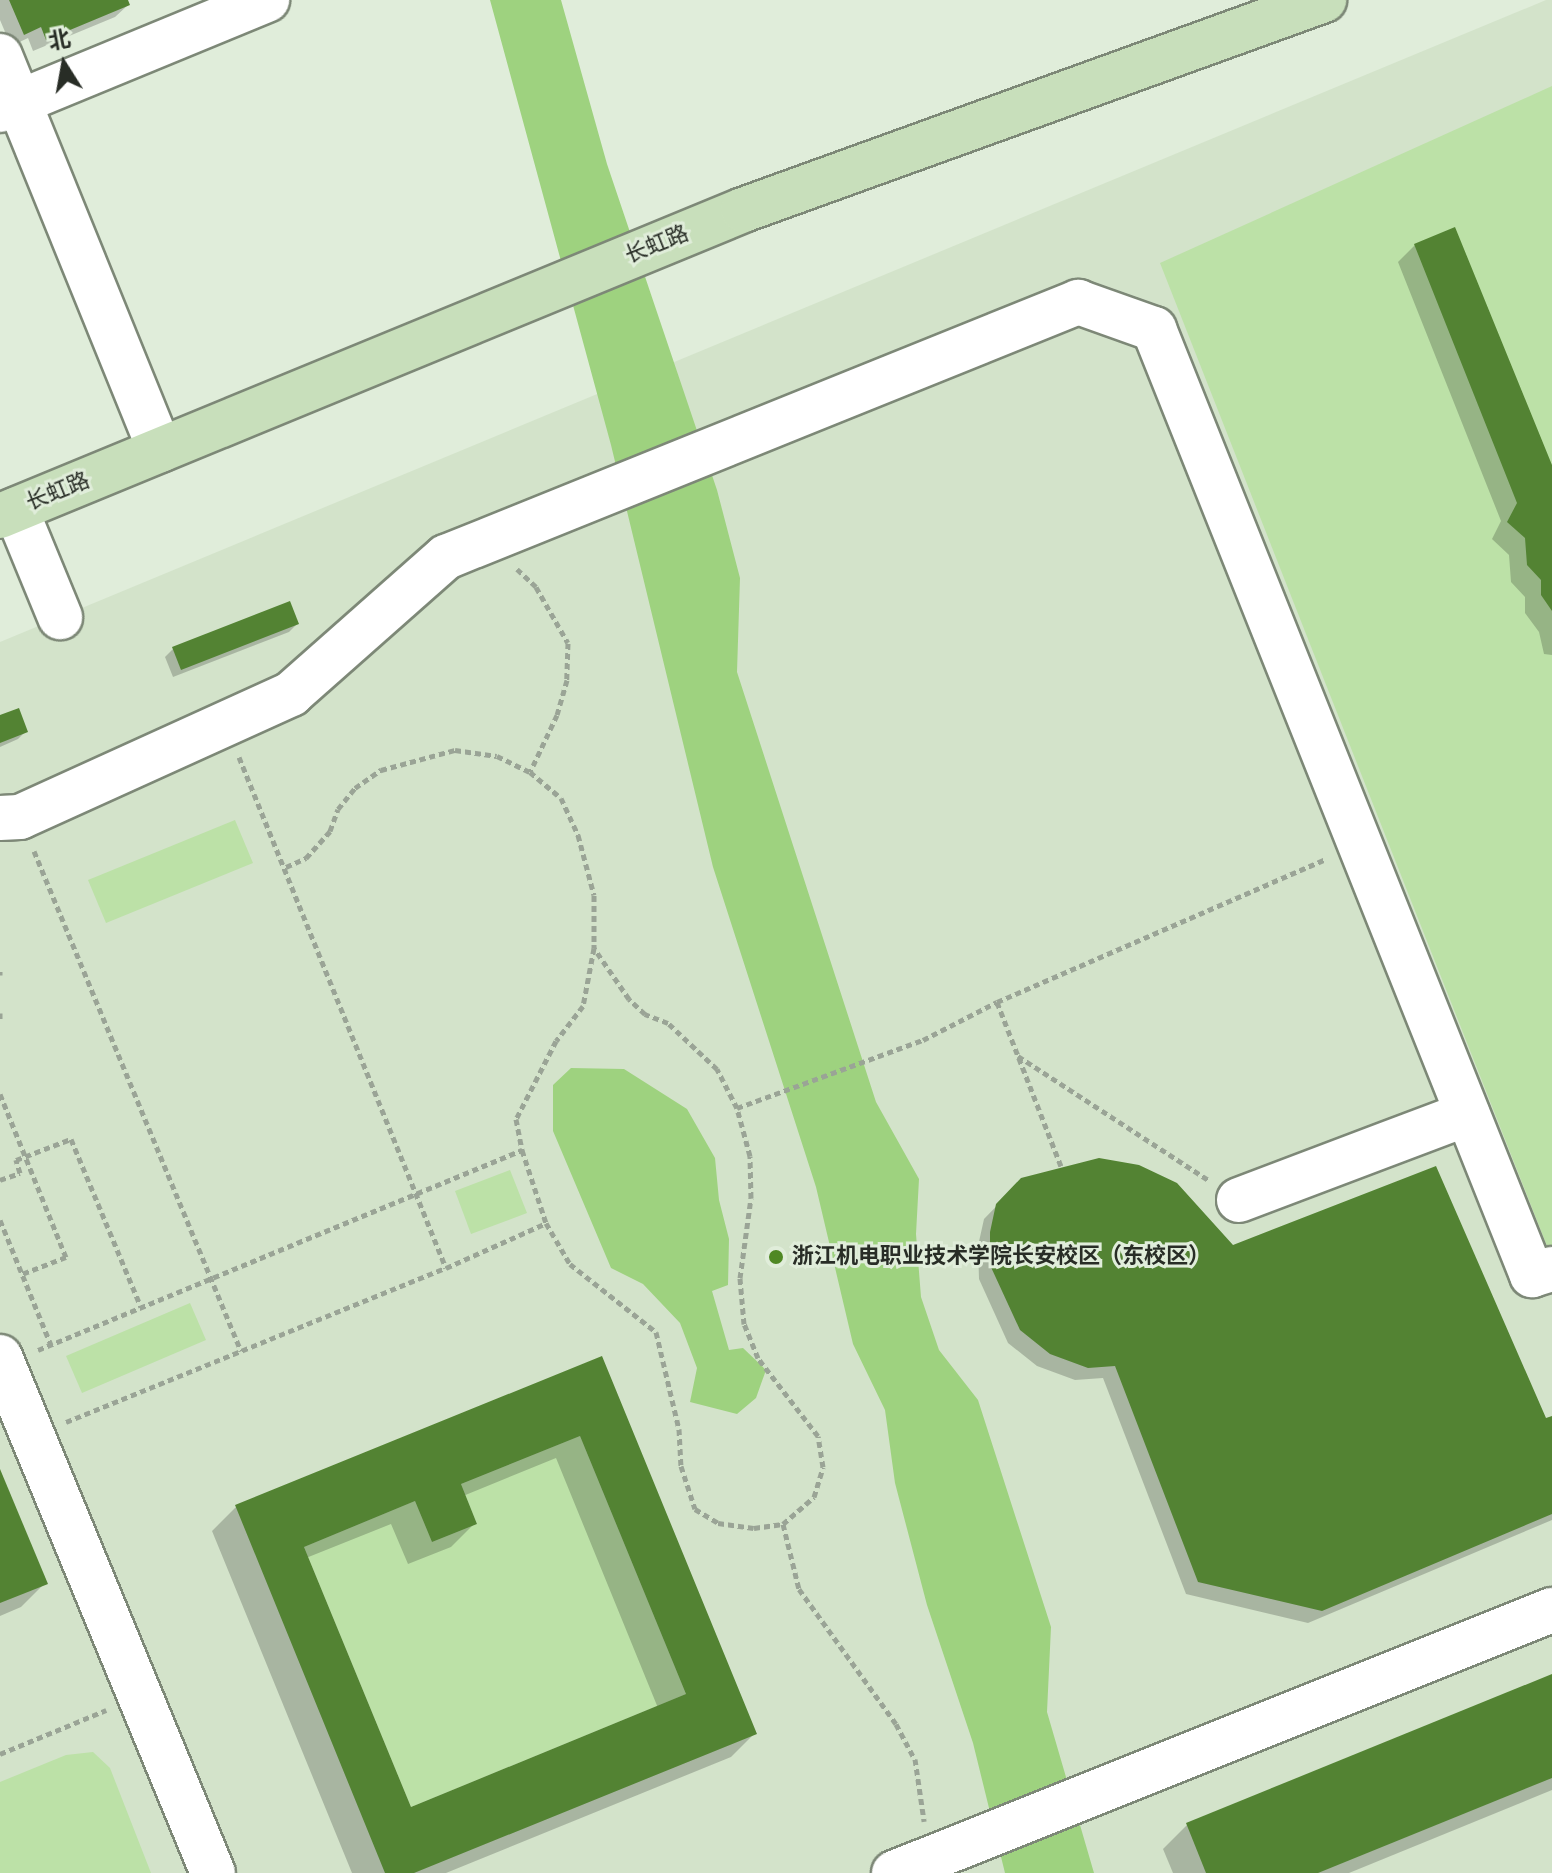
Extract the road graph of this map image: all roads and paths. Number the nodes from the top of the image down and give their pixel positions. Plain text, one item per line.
1 (267, 0) edge
2 (1324, 0) edge
3 (0, 56) edge
4 (9, 106) edge
5 (160, 450) junction
6 (8, 513) edge
7 (487, 541) junction
8 (60, 617) dead end
9 (225, 723) junction
10 (530, 772) junction
11 (10, 818) edge
12 (1360, 845) junction
13 (286, 867) junction
14 (594, 948) junction
15 (997, 1002) junction
16 (0, 1013) edge
17 (0, 1021) edge
18 (1018, 1056) junction
19 (0, 1094) edge
20 (738, 1108) junction
21 (1467, 1114) junction
22 (522, 1150) junction
23 (25, 1157) junction
24 (1061, 1166) dead end
25 (0, 1180) edge
26 (417, 1196) junction
27 (1239, 1200) joint
28 (0, 1220) edge
29 (546, 1223) junction
30 (446, 1268) junction
31 (1552, 1269) edge
32 (22, 1274) junction
33 (211, 1279) junction
34 (141, 1307) junction
35 (51, 1345) junction
36 (241, 1351) junction
37 (2, 1360) edge
38 (32, 1436) junction
39 (783, 1524) junction
40 (1552, 1610) edge
41 (140, 1696) junction
42 (0, 1754) edge
43 (921, 1862) edge
44 (213, 1873) edge

1 - 4 street
2 - 5 main road, 长虹路
3 - 4 street
4 - 5 street
5 - 6 main road, 长虹路
6 - 8 street
7 - 9 street
7 - 10 path
7 - 12 street
9 - 11 street
9 - 13 path
10 - 13 path
10 - 14 path
11 - 33 path
12 - 15 path
12 - 21 street
13 - 26 path
14 - 20 path
14 - 22 path
15 - 18 path
15 - 20 path
16 - 17 path
18 - 24 path
18 - 27 path
19 - 23 path
20 - 39 path
21 - 27 street
21 - 31 street
22 - 26 path
22 - 29 path
23 - 25 path
23 - 32 path
23 - 34 path
26 - 30 path
26 - 33 path
28 - 32 path
29 - 30 path
29 - 39 path
30 - 36 path
32 - 35 path
33 - 34 path
33 - 36 path
34 - 35 path
35 - 37 path
36 - 38 path
37 - 38 street
38 - 41 street
39 - 43 path
40 - 43 street
41 - 42 path
41 - 44 street

